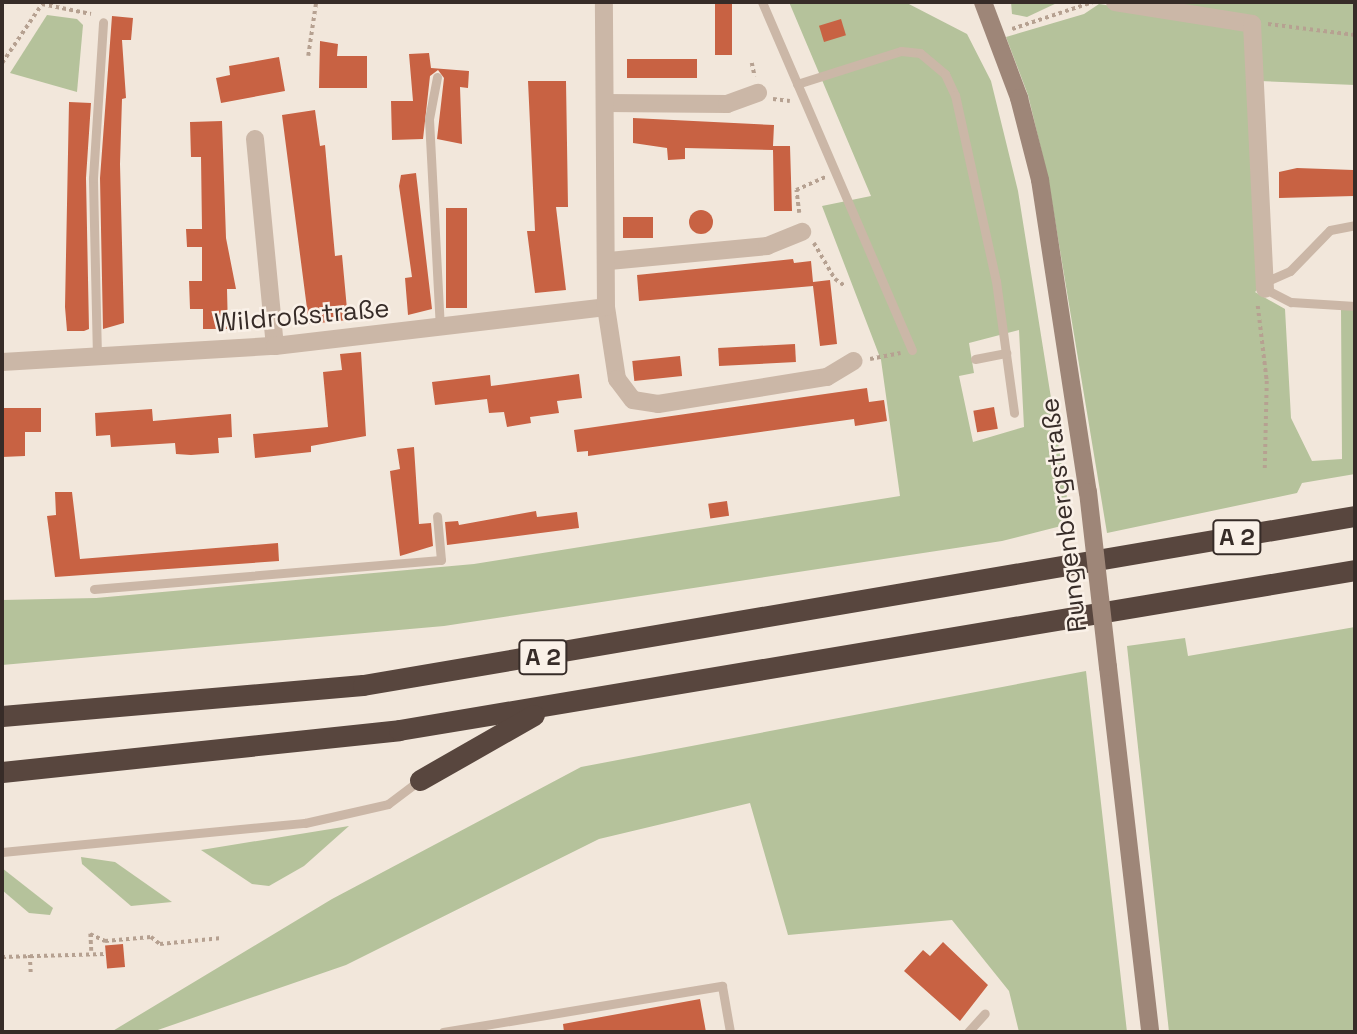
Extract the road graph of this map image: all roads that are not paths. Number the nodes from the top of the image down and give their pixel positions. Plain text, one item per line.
1 (604, 2) edge
2 (762, 2) edge
3 (983, 2) edge
4 (1115, 2) edge
5 (100, 20) road end
6 (437, 77) dead end
7 (797, 84) junction
8 (758, 93) road end
9 (606, 103) junction
10 (255, 139) dead end
11 (1355, 225) edge
12 (802, 232) road end
13 (609, 261) junction
14 (1265, 285) junction
15 (1355, 306) edge
16 (606, 307) junction
17 (440, 330) junction
18 (275, 346) junction
19 (912, 350) dead end
20 (1006, 353) junction
21 (97, 359) junction
22 (975, 359) dead end
23 (854, 361) dead end
24 (2, 362) edge
25 (1014, 413) dead end
26 (436, 516) dead end
27 (1355, 516) edge
28 (1355, 570) edge
29 (94, 589) dead end
30 (545, 708) junction
31 (2, 716) edge
32 (2, 772) edge
33 (420, 780) joint
34 (2, 852) edge
35 (985, 1013) dead end
36 (443, 1032) edge
37 (730, 1032) edge
38 (968, 1032) edge
39 (1150, 1032) edge

1 - 9 street
2 - 7 lane
3 - 39 street, Rungenbergstraße, bridge
4 - 14 street
5 - 21 lane
6 - 17 lane
7 - 19 lane
7 - 20 lane
8 - 9 street
9 - 13 street
10 - 18 street
11 - 14 lane
12 - 13 street
13 - 16 street
14 - 15 lane
16 - 17 street, Wildroßstraße
16 - 23 street
17 - 18 street, Wildroßstraße
18 - 21 street, Wildroßstraße
20 - 22 lane
20 - 25 lane
21 - 24 street, Wildroßstraße
26 - 29 lane
27 - 31 highway, A 2
28 - 30 highway, A 2
30 - 32 highway, A 2
30 - 33 highway
33 - 34 lane
35 - 38 lane
36 - 37 lane

